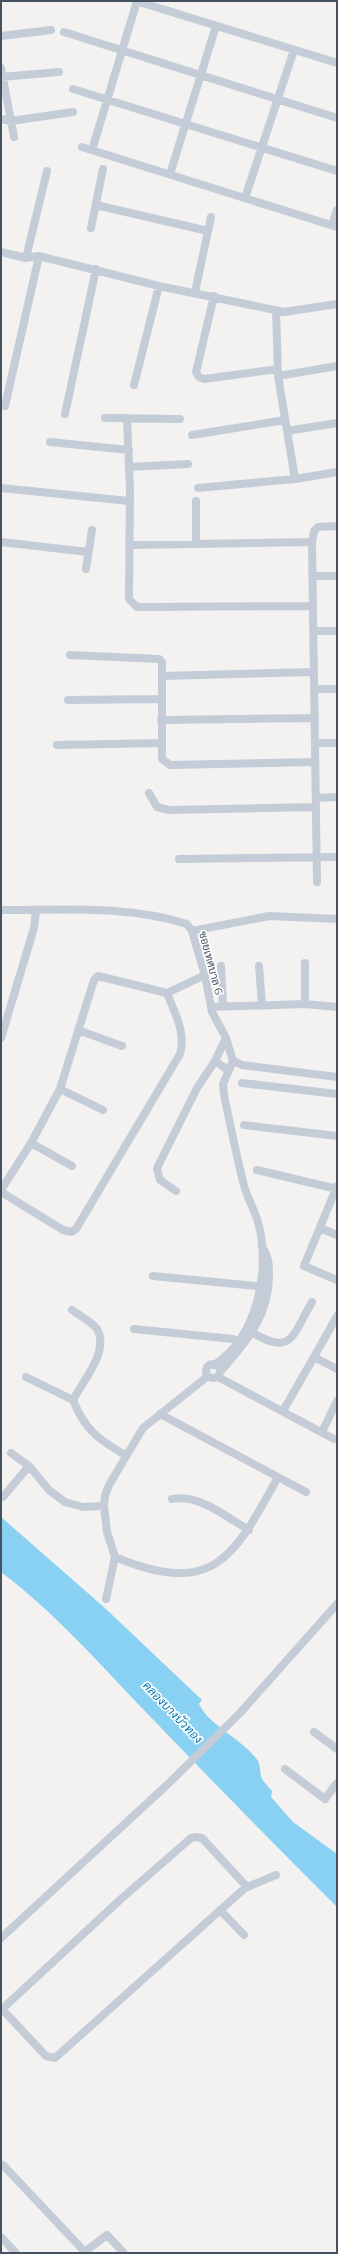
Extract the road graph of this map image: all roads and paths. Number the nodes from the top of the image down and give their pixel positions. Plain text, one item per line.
1 (137, 1) edge
2 (216, 26) junction
3 (51, 30) dead end
4 (64, 32) dead end
5 (1, 36) edge
6 (122, 50) junction
7 (294, 50) junction
8 (337, 63) edge
9 (1, 68) edge
10 (59, 72) dead end
11 (200, 75) junction
12 (2, 78) edge
13 (73, 89) dead end
14 (107, 99) junction
15 (278, 99) junction
16 (73, 112) dead end
17 (337, 118) edge
18 (1, 119) edge
19 (11, 121) junction
20 (185, 124) junction
21 (14, 137) dead end
22 (82, 147) dead end
23 (262, 148) junction
24 (92, 150) junction
25 (103, 169) dead end
26 (47, 171) dead end
27 (337, 171) edge
28 (170, 174) junction
29 (245, 198) junction
30 (96, 205) junction
31 (337, 210) edge
32 (211, 216) dead end
33 (335, 226) edge
34 (91, 228) dead end
35 (208, 231) junction
36 (1, 252) edge
37 (39, 256) junction
38 (26, 258) junction
39 (96, 269) junction
40 (159, 286) junction
41 (195, 292) junction
42 (214, 296) junction
43 (337, 304) edge
44 (276, 310) junction
45 (337, 366) edge
46 (278, 372) junction
47 (134, 385) dead end
48 (6, 406) dead end
49 (65, 414) dead end
50 (104, 418) dead end
51 (127, 418) junction
52 (180, 419) dead end
53 (285, 420) junction
54 (337, 423) edge
55 (287, 431) junction
56 (192, 435) dead end
57 (50, 442) dead end
58 (129, 450) junction
59 (188, 464) dead end
60 (129, 467) junction
61 (337, 472) edge
62 (295, 479) junction
63 (1, 488) edge
64 (198, 488) dead end
65 (129, 501) junction
66 (196, 501) dead end
67 (337, 526) edge
68 (92, 530) dead end
69 (1, 542) edge
70 (312, 542) junction
71 (196, 544) junction
72 (128, 545) junction
73 (88, 552) junction
74 (86, 569) dead end
75 (312, 576) junction
76 (337, 576) edge
77 (313, 606) junction
78 (337, 631) edge
79 (313, 632) junction
80 (70, 655) dead end
81 (314, 672) junction
82 (162, 676) junction
83 (314, 689) junction
84 (337, 689) edge
85 (161, 699) junction
86 (68, 700) dead end
87 (315, 718) junction
88 (161, 720) junction
89 (162, 743) junction
90 (315, 743) junction
91 (337, 743) edge
92 (57, 745) dead end
93 (315, 762) junction
94 (150, 793) dead end
95 (337, 797) edge
96 (316, 798) junction
97 (316, 807) junction
98 (317, 857) junction
99 (337, 857) edge
100 (179, 859) dead end
101 (317, 882) dead end
102 (1, 910) edge
103 (36, 910) junction
104 (337, 919) edge
105 (192, 931) junction
106 (305, 963) dead end
107 (221, 966) dead end
108 (260, 966) dead end
109 (205, 975) junction
110 (167, 993) junction
111 (305, 1004) junction
112 (262, 1005) junction
113 (223, 1006) junction
114 (337, 1006) edge
115 (210, 1007) junction
116 (78, 1030) junction
117 (1, 1038) edge
118 (226, 1038) junction
119 (122, 1046) dead end
120 (215, 1061) junction
121 (233, 1061) junction
122 (228, 1070) junction
123 (337, 1077) edge
124 (242, 1083) dead end
125 (60, 1089) junction
126 (337, 1094) edge
127 (103, 1110) dead end
128 (244, 1125) dead end
129 (337, 1136) edge
130 (31, 1143) junction
131 (72, 1166) dead end
132 (257, 1170) dead end
133 (337, 1188) edge
134 (1, 1191) edge
135 (176, 1191) dead end
136 (320, 1228) junction
137 (337, 1235) edge
138 (153, 1276) dead end
139 (337, 1280) edge
140 (265, 1287) junction
141 (312, 1302) dead end
142 (72, 1310) dead end
143 (337, 1316) edge
144 (134, 1329) dead end
145 (249, 1331) junction
146 (240, 1343) junction
147 (314, 1357) junction
148 (214, 1365) junction
149 (337, 1369) edge
150 (219, 1374) junction
151 (208, 1376) junction
152 (26, 1377) dead end
153 (73, 1400) junction
154 (337, 1401) edge
155 (283, 1411) junction
156 (160, 1414) junction
157 (322, 1432) junction
158 (334, 1439) dead end
159 (11, 1453) dead end
160 (125, 1455) junction
161 (29, 1466) junction
162 (278, 1477) junction
163 (306, 1492) dead end
164 (3, 1497) dead end
165 (172, 1499) dead end
166 (104, 1506) junction
167 (249, 1530) junction
168 (115, 1557) junction
169 (106, 1599) dead end
170 (337, 1604) edge
171 (314, 1732) dead end
172 (337, 1749) edge
173 (285, 1769) dead end
174 (337, 1783) edge
175 (276, 1875) dead end
176 (247, 1886) junction
177 (220, 1910) junction
178 (244, 1935) dead end
179 (1, 1938) edge
180 (2, 2008) edge
181 (3, 2165) dead end
182 (1, 2237) edge
183 (83, 2252) edge
184 (16, 2253) edge
185 (124, 2253) edge

1 - 2 street
1 - 6 street
2 - 7 street
2 - 11 street
3 - 5 street
4 - 6 street
6 - 11 street
6 - 14 street
7 - 8 street
7 - 15 street
9 - 12 street
10 - 12 street
11 - 15 street
11 - 20 street
12 - 19 street
13 - 14 street
14 - 20 street
14 - 24 street
15 - 17 street
15 - 23 street
16 - 19 street
18 - 19 street
19 - 21 street
20 - 23 street
20 - 28 street
22 - 24 street
23 - 27 street
23 - 29 street
24 - 28 street
25 - 30 street
26 - 38 street
28 - 29 street
29 - 33 street
30 - 34 street
30 - 35 street
31 - 33 street
32 - 35 street
35 - 41 street
36 - 38 street
37 - 38 street
37 - 39 street
37 - 48 street
39 - 40 street
39 - 49 street
40 - 41 street
40 - 47 street
41 - 42 street
42 - 44 street
42 - 46 street
43 - 44 street
44 - 46 street
45 - 46 street
46 - 53 street
50 - 51 street
51 - 52 street
51 - 58 street
53 - 55 street
53 - 56 street
54 - 55 street
55 - 62 street
57 - 58 street
58 - 60 street
59 - 60 street
60 - 65 street
61 - 62 street
62 - 64 street
63 - 65 street
65 - 72 street
66 - 71 street
67 - 70 street
68 - 73 street
69 - 73 street
70 - 71 street
70 - 75 street
71 - 72 street
72 - 77 street
73 - 74 street
75 - 76 street
75 - 77 street
77 - 79 street
78 - 79 street
79 - 81 street
80 - 82 street
81 - 82 street
81 - 83 street
82 - 85 street
83 - 84 street
83 - 87 street
85 - 86 street
85 - 88 street
87 - 88 street
87 - 90 street
88 - 89 street
89 - 92 street
89 - 93 street
90 - 91 street
90 - 93 street
93 - 96 street
94 - 97 street
95 - 96 street
96 - 97 street
97 - 98 street
98 - 99 street
98 - 100 street
98 - 101 street
102 - 103 street, ซอยเทศบาล 6
103 - 105 street, ซอยเทศบาล 6
103 - 117 street
104 - 105 street
105 - 109 street, ซอยเทศบาล 6
106 - 111 street
107 - 113 street
108 - 112 street
109 - 110 street
109 - 115 street, ซอยเทศบาล 6
110 - 116 street
110 - 134 street
111 - 112 street
111 - 114 street
112 - 113 street
113 - 115 street
115 - 118 street, ซอยเทศบาล 6
116 - 119 street
116 - 125 street
118 - 120 street
118 - 121 street, ซอยเทศบาล 6
120 - 122 street
120 - 135 street
121 - 122 street
121 - 123 street
122 - 140 street
124 - 126 street
125 - 127 street
125 - 130 street
128 - 129 street
130 - 131 street
130 - 134 street
132 - 133 street
133 - 136 street
136 - 137 street
136 - 139 street
138 - 140 street
140 - 145 street
141 - 145 street
142 - 153 street
143 - 147 street
144 - 146 street
145 - 146 street
146 - 148 street
146 - 150 street
147 - 149 street
147 - 155 street
148 - 150 street
148 - 151 street
150 - 151 street
150 - 155 street
151 - 156 street
152 - 153 street
153 - 160 street
154 - 157 street
155 - 157 street
156 - 160 street
156 - 162 street
157 - 158 street
159 - 161 street
160 - 166 street
161 - 164 street
161 - 166 street
162 - 163 street
162 - 167 street
165 - 167 street
166 - 168 street
167 - 168 street
168 - 169 street
170 - 179 street
171 - 172 street
173 - 174 street
175 - 176 street
176 - 177 street
176 - 180 street
177 - 178 street
177 - 180 street
181 - 183 street
182 - 184 street
183 - 185 street

